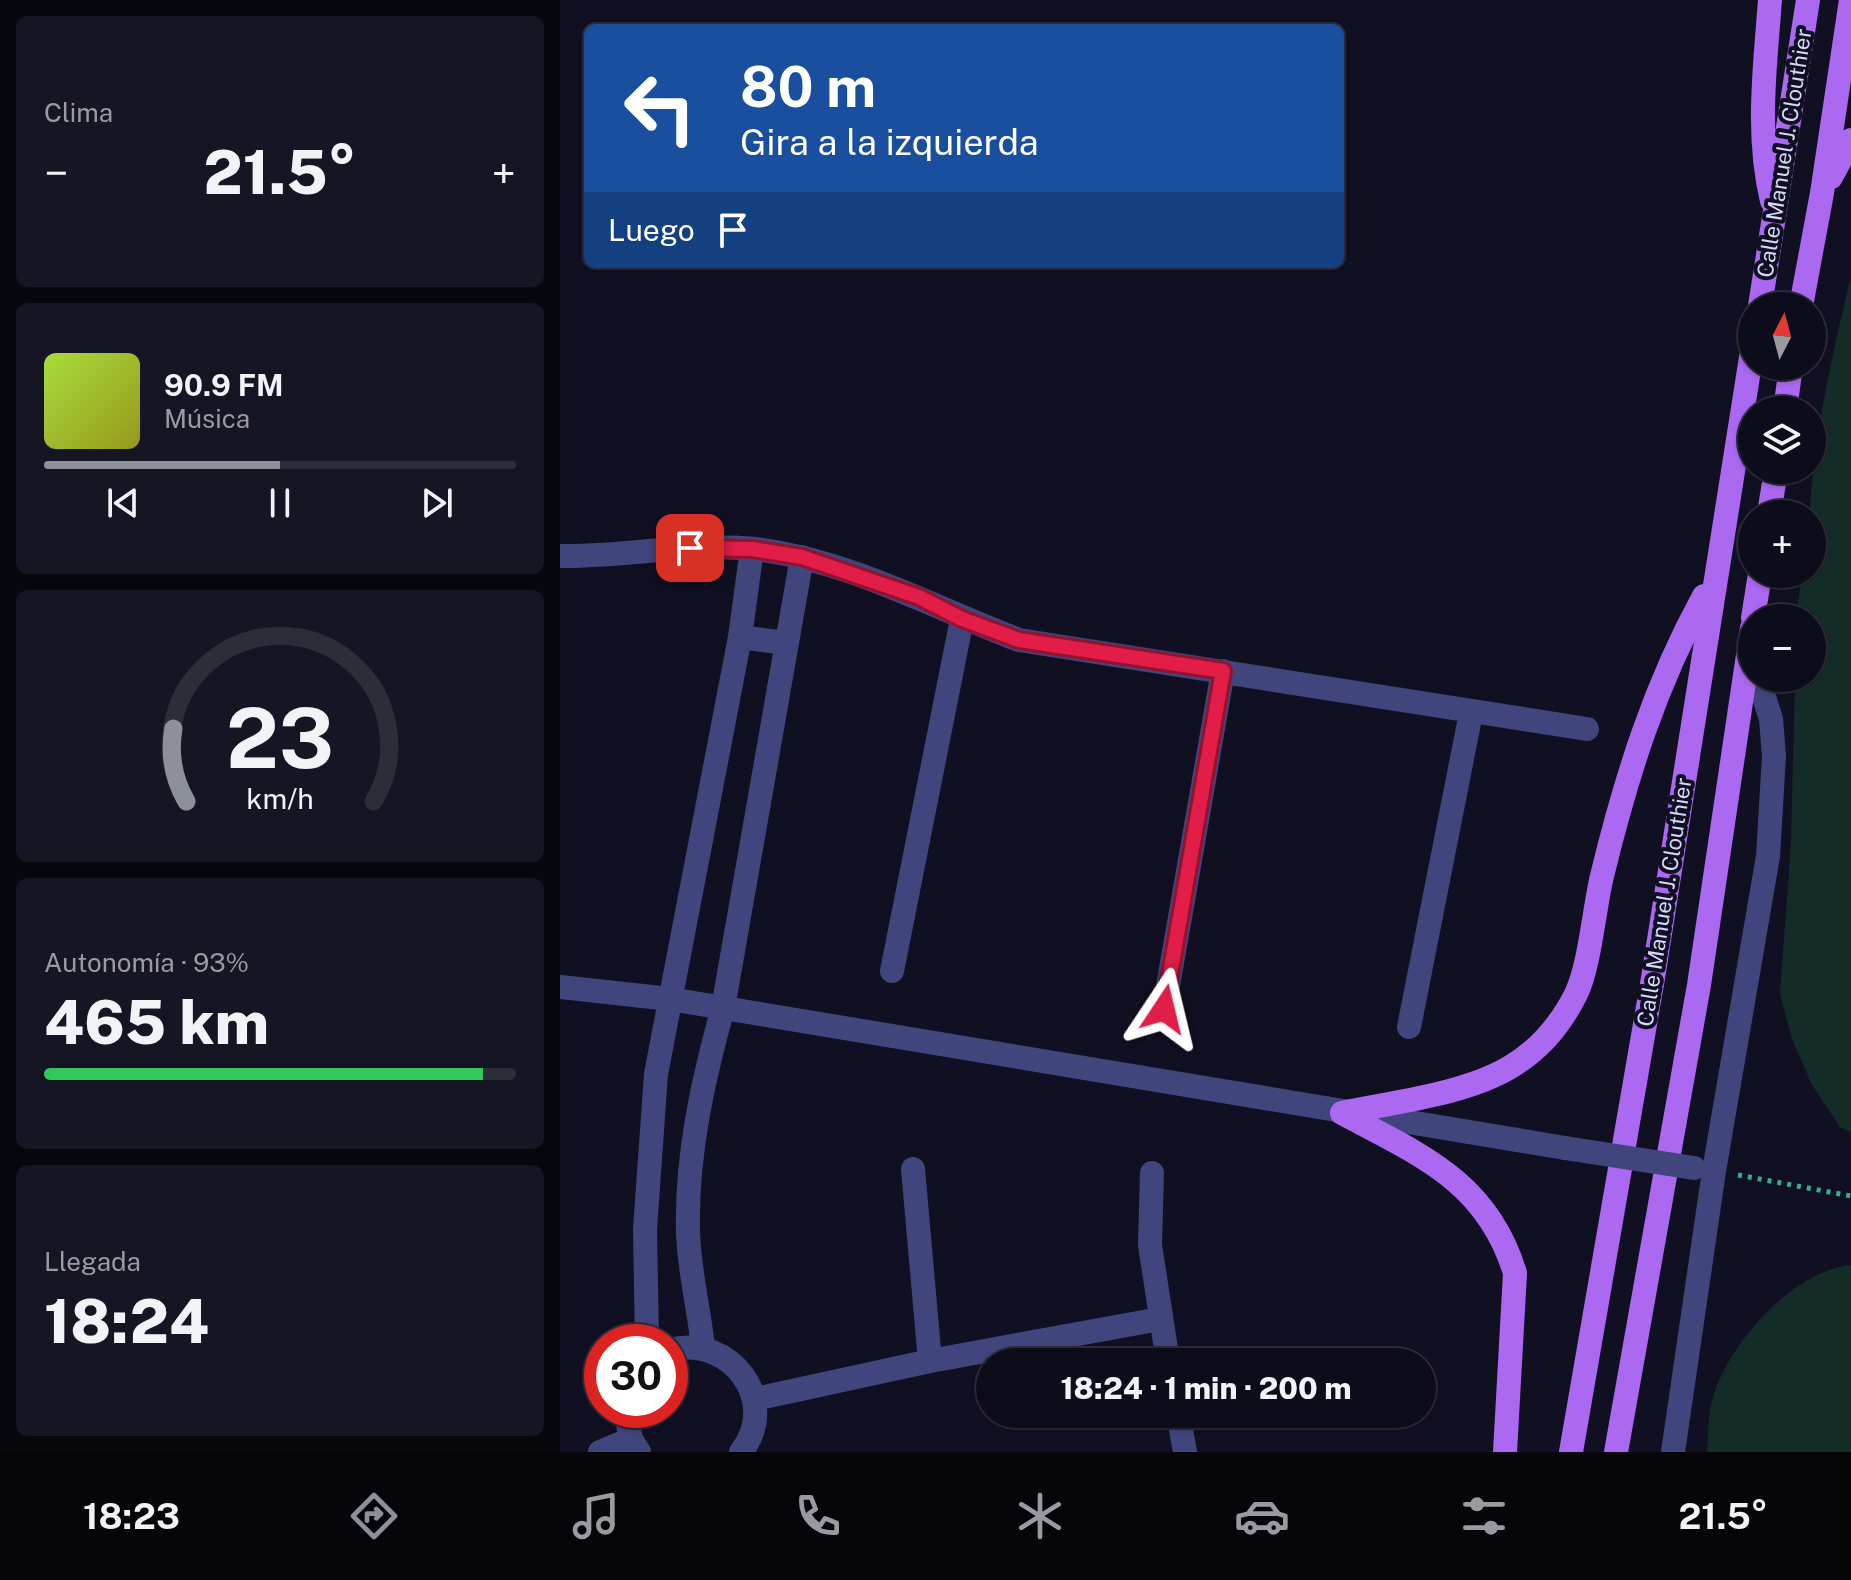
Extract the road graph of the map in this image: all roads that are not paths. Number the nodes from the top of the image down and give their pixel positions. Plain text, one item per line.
1 (1770, 0) edge
2 (1808, 0) edge
3 (1851, 0) edge
4 (1851, 140) edge
5 (1822, 193) junction
6 (1775, 214) junction
7 (1762, 292) edge
8 (1804, 292) edge
9 (1747, 380) edge
10 (752, 549) junction
11 (560, 556) edge
12 (802, 557) junction
13 (1713, 580) junction
14 (962, 619) junction
15 (740, 637) junction
16 (785, 643) junction
17 (1223, 671) junction
18 (1744, 692) edge
19 (1762, 692) edge
20 (1471, 713) junction
21 (1587, 729) dead end
22 (892, 971) dead end
23 (560, 987) edge
24 (670, 999) junction
25 (723, 1008) junction
26 (1164, 1009) dead end
27 (1409, 1027) dead end
28 (1342, 1113) junction
29 (913, 1169) dead end
30 (1704, 1169) junction
31 (1152, 1173) dead end
32 (1160, 1319) junction
33 (647, 1324) edge
34 (703, 1347) junction
35 (688, 1348) edge
36 (1165, 1348) edge
37 (930, 1361) junction
38 (755, 1399) junction
39 (1181, 1428) edge
40 (635, 1446) edge
41 (600, 1452) edge
42 (741, 1452) edge
43 (1185, 1452) edge
44 (1505, 1452) edge
45 (1571, 1452) edge
46 (1616, 1452) edge
47 (1673, 1452) edge

1 - 6 main road
2 - 6 main road, Calle Manuel J. Clouthier
3 - 5 main road, Calle Manuel J. Clouthier
4 - 5 main road
5 - 8 main road, Calle Manuel J. Clouthier
6 - 7 main road, Calle Manuel J. Clouthier
9 - 13 main road, Calle Manuel J. Clouthier
10 - 11 street
10 - 12 street
10 - 15 street
12 - 14 street
12 - 16 street
13 - 28 main road
13 - 45 main road, Calle Manuel J. Clouthier
14 - 17 street
14 - 22 street
15 - 16 street
15 - 24 street
16 - 25 street
17 - 20 street
17 - 26 street
18 - 46 main road, Calle Manuel J. Clouthier
19 - 30 street
20 - 21 street
20 - 27 street
23 - 24 street
24 - 25 street
24 - 33 street
25 - 28 street
25 - 34 street
28 - 30 street, bridge
28 - 44 main road
29 - 37 street
30 - 47 street
31 - 32 street
32 - 36 street
32 - 37 street
34 - 35 street
34 - 38 street
37 - 38 street
38 - 42 street
39 - 43 street
40 - 41 street

